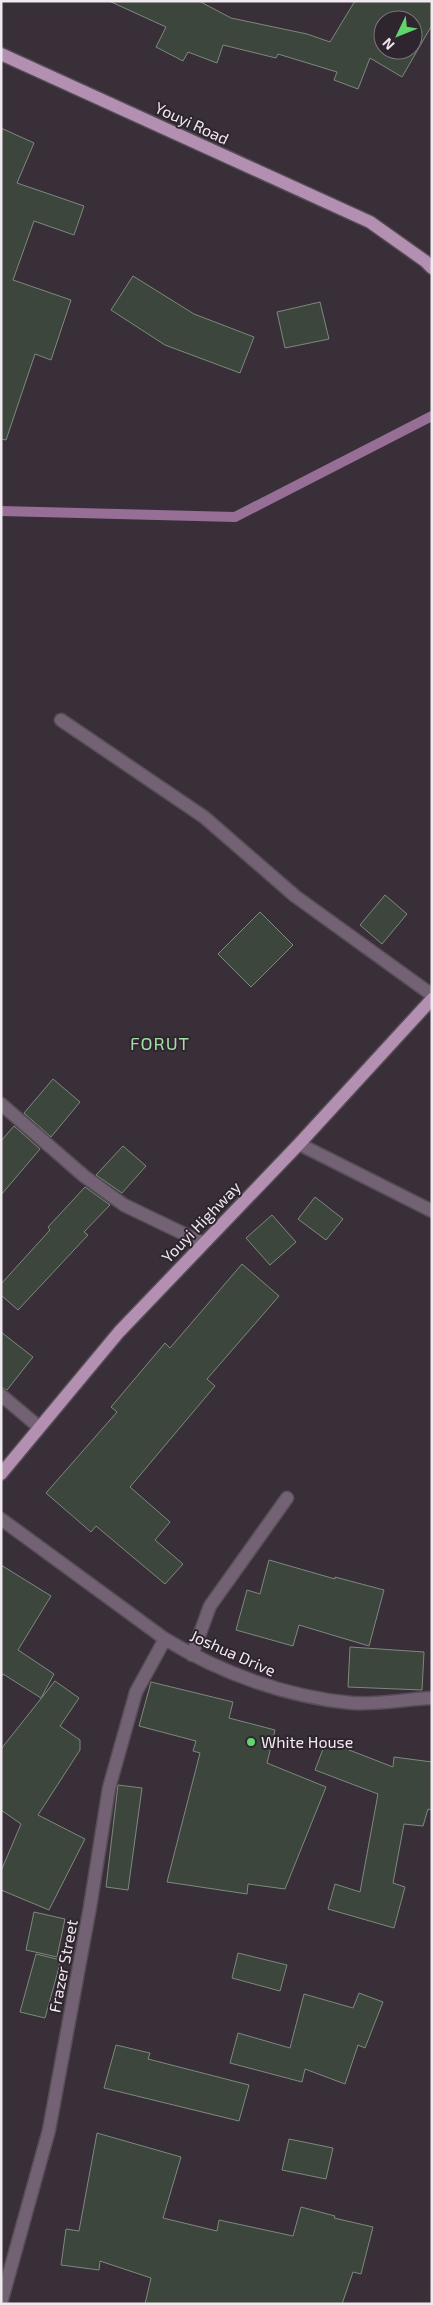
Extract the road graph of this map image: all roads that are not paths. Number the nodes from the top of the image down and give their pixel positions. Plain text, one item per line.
1 (1, 54) edge
2 (432, 268) edge
3 (60, 720) dead end
4 (432, 997) edge
5 (1, 1104) edge
6 (299, 1144) junction
7 (432, 1211) edge
8 (203, 1243) junction
9 (1, 1395) edge
10 (39, 1427) junction
11 (1, 1474) edge
12 (287, 1498) dead end
13 (1, 1519) edge
14 (165, 1639) junction
15 (192, 1655) junction
16 (432, 1698) edge
17 (1, 2303) edge

1 - 2 main road, Youyi Road
3 - 4 street
4 - 6 main road, Youyi Highway
5 - 8 street
6 - 7 street
6 - 8 main road, Youyi Highway
8 - 10 main road, Youyi Highway
9 - 10 street
10 - 11 main road, Youyi Highway
12 - 15 street
13 - 14 street, Joshua Drive
14 - 15 street, Joshua Drive
14 - 17 street, Frazer Street
15 - 16 street, Joshua Drive

